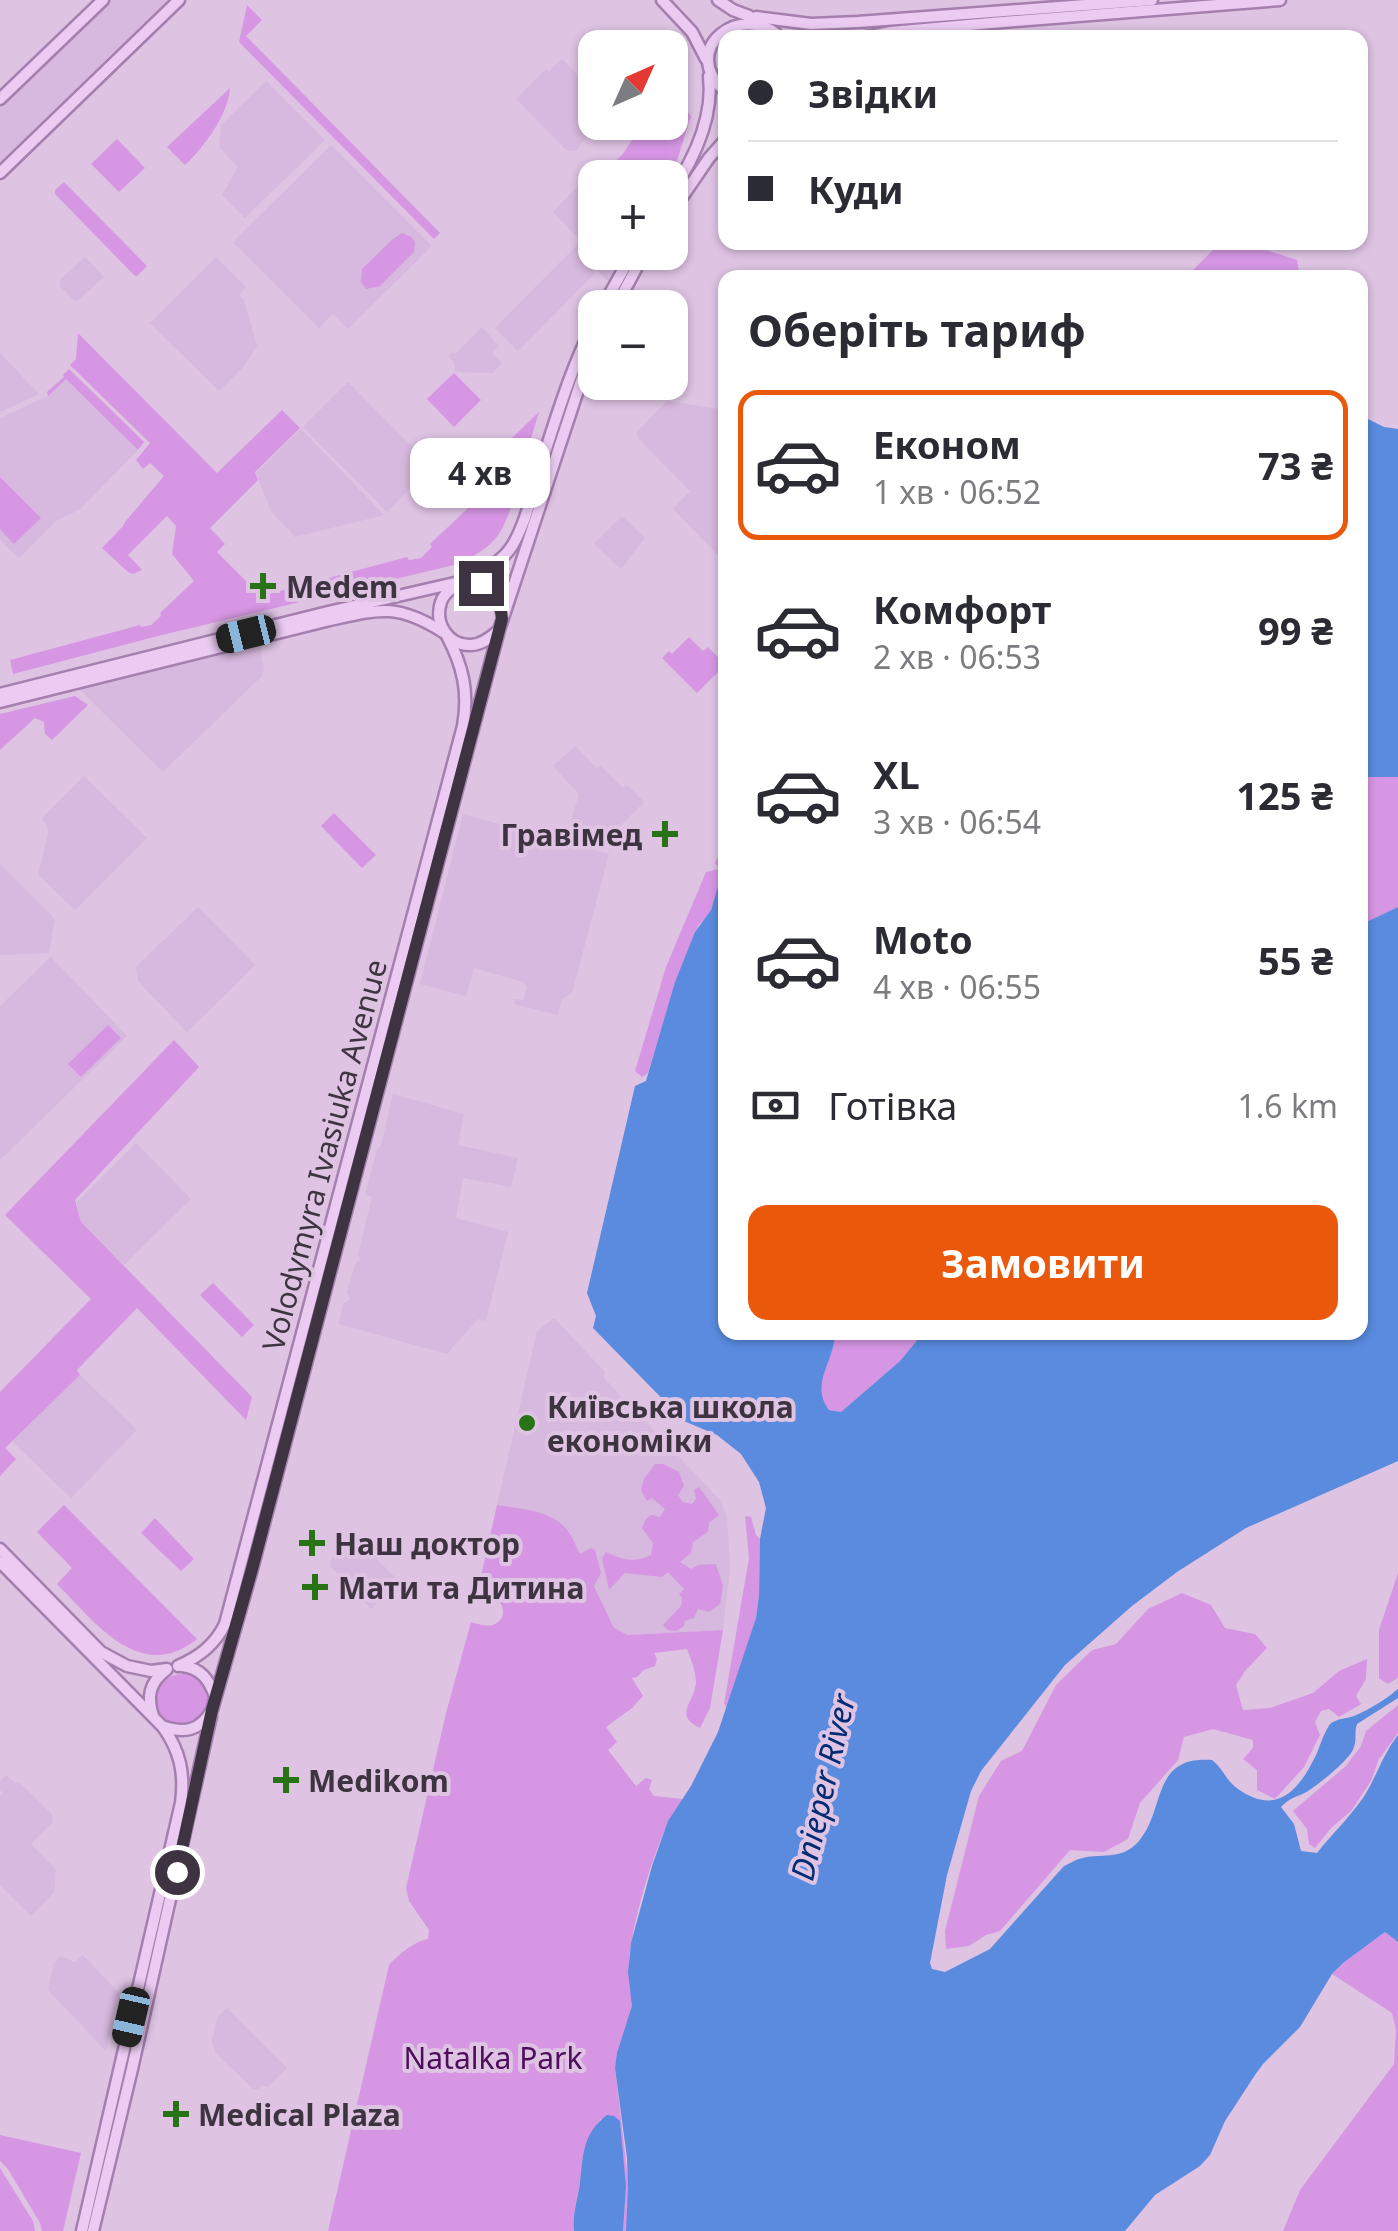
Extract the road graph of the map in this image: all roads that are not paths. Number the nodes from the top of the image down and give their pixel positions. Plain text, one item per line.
1 (102, 0) edge
2 (179, 0) edge
3 (662, 0) edge
4 (718, 0) edge
5 (1152, 0) edge
6 (1280, 0) edge
7 (754, 16) junction
8 (719, 30) edge
9 (774, 30) edge
10 (913, 30) edge
11 (718, 31) edge
12 (708, 66) junction
13 (718, 81) edge
14 (0, 99) edge
15 (718, 148) edge
16 (688, 166) edge
17 (0, 172) edge
18 (688, 189) edge
19 (578, 357) edge
20 (578, 390) edge
21 (464, 581) junction
22 (500, 625) junction
23 (445, 634) junction
24 (0, 694) edge
25 (0, 702) edge
26 (306, 1338) junction
27 (0, 1548) edge
28 (0, 1562) edge
29 (172, 1668) junction
30 (215, 1697) junction
31 (212, 1710) junction
32 (158, 1722) junction
33 (126, 2068) junction
34 (82, 2231) edge
35 (93, 2231) edge

1 - 14 main road
2 - 17 main road
3 - 12 main road
4 - 7 main road
5 - 7 main road
6 - 10 main road
7 - 8 main road
7 - 9 main road
11 - 12 main road
12 - 13 main road
12 - 16 main road
15 - 18 main road
19 - 21 main road
20 - 22 main road, Volodymyra Ivasiuka Avenue
21 - 22 main road
21 - 23 main road
21 - 24 main road
22 - 23 main road
22 - 26 main road, Volodymyra Ivasiuka Avenue
23 - 25 main road
23 - 26 main road, Volodymyra Ivasiuka Avenue
26 - 29 main road, Volodymyra Ivasiuka Avenue
26 - 30 main road, Volodymyra Ivasiuka Avenue
27 - 29 main road
28 - 32 main road
29 - 30 main road
29 - 32 main road
30 - 31 main road
31 - 32 main road
31 - 33 main road
32 - 33 main road
33 - 34 main road
33 - 35 main road

